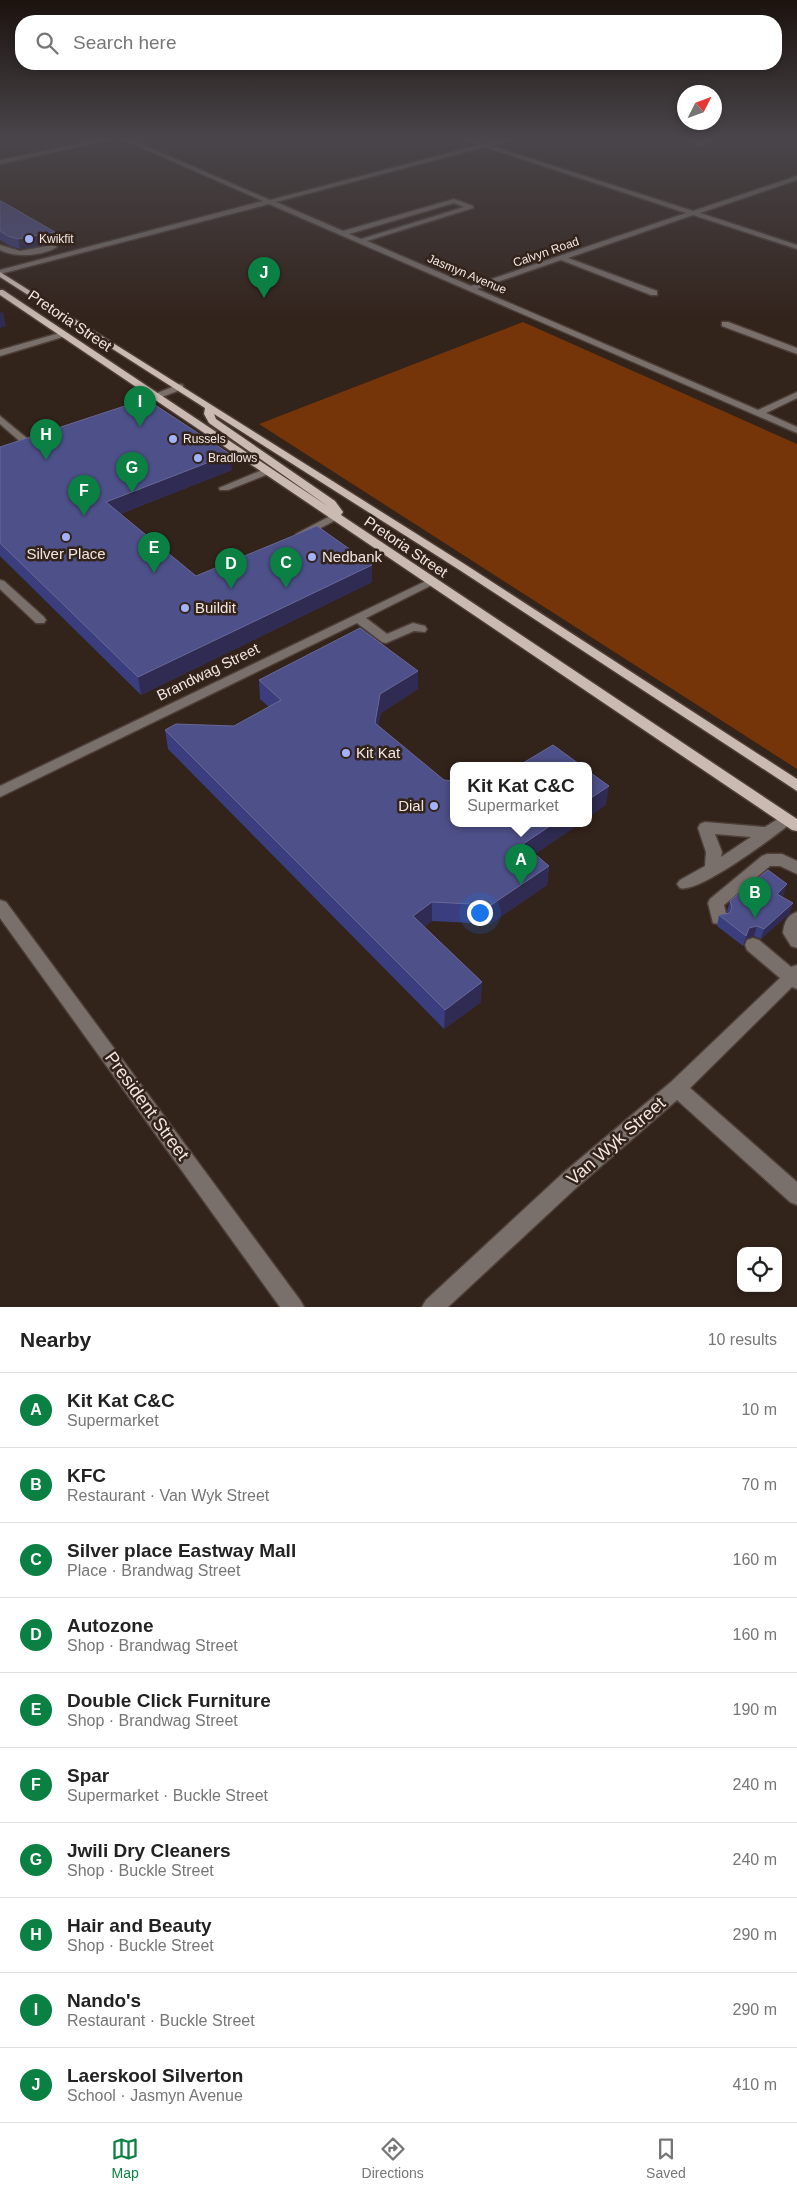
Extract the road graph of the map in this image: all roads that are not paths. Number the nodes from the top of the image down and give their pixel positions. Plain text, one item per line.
1 (274, 201) edge
2 (655, 201) edge
3 (731, 201) edge
4 (270, 202) junction
5 (693, 214) junction
6 (344, 233) junction
7 (361, 241) junction
8 (0, 247) edge
9 (53, 247) edge
10 (797, 247) edge
11 (562, 258) junction
12 (0, 273) edge
13 (472, 288) junction
14 (0, 292) edge
15 (654, 293) dead end
16 (725, 324) dead end
17 (63, 334) junction
18 (797, 351) edge
19 (0, 353) edge
20 (180, 387) junction
21 (797, 395) edge
22 (156, 397) junction
23 (210, 406) junction
24 (118, 410) edge
25 (759, 414) junction
26 (0, 419) edge
27 (797, 430) edge
28 (26, 442) edge
29 (267, 471) junction
30 (224, 488) dead end
31 (334, 517) junction
32 (295, 537) edge
33 (430, 582) junction
34 (1, 586) edge
35 (357, 616) junction
36 (40, 620) dead end
37 (421, 628) dead end
38 (797, 786) edge
39 (0, 792) edge
40 (791, 822) edge
41 (768, 834) junction
42 (797, 868) edge
43 (712, 870) junction
44 (685, 884) dead end
45 (0, 906) edge
46 (719, 918) edge
47 (797, 918) edge
48 (797, 941) edge
49 (753, 945) dead end
50 (795, 977) edge
51 (677, 1088) junction
52 (797, 1195) edge
53 (294, 1307) edge
54 (433, 1307) edge

1 - 4 street
2 - 5 street
3 - 5 street, Calvyn Road
4 - 6 street, Jasmyn Avenue
4 - 12 street
5 - 10 street
5 - 11 street, Calvyn Road
6 - 7 street, Jasmyn Avenue
6 - 7 street
7 - 13 street, Jasmyn Avenue
8 - 9 street
11 - 13 street, Calvyn Road
11 - 15 street
12 - 20 main road, Pretoria Street
13 - 25 street, Jasmyn Avenue
14 - 17 main road, Pretoria Street
16 - 18 street
17 - 19 street
17 - 22 main road, Pretoria Street
20 - 22 street
20 - 23 main road, Pretoria Street
21 - 25 street
22 - 24 street
22 - 29 main road, Pretoria Street
23 - 31 main road
23 - 38 main road, Pretoria Street
25 - 27 street, Jasmyn Avenue
26 - 28 street
29 - 30 street
29 - 31 main road, Pretoria Street
31 - 32 street
31 - 33 main road, Pretoria Street
33 - 35 street, Brandwag Street
33 - 40 main road, Pretoria Street
34 - 36 street
35 - 37 street
35 - 39 street, Brandwag Street
40 - 41 street
41 - 43 street
41 - 43 street
42 - 46 street
43 - 44 street
45 - 53 street, President Street
47 - 48 street
49 - 50 street
50 - 51 street, Van Wyk Street
51 - 52 street
51 - 54 street, Van Wyk Street

